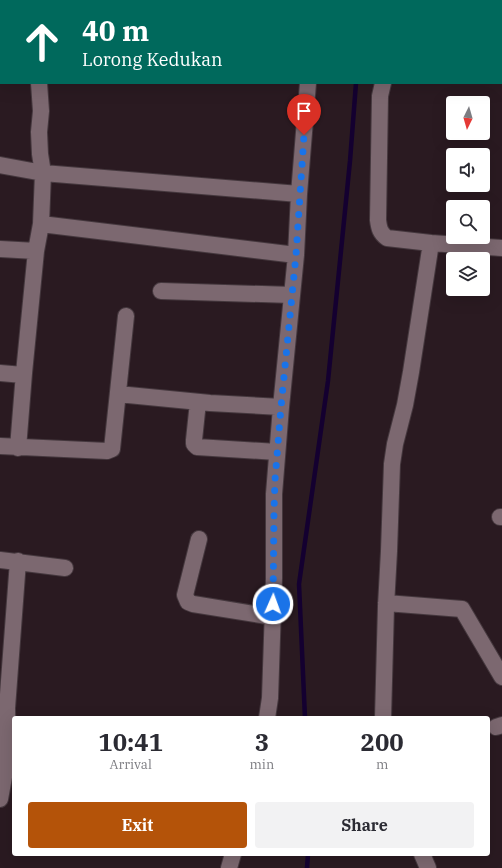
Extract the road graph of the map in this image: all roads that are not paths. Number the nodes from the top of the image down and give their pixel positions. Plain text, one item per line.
1 (39, 84) edge
2 (308, 84) edge
3 (383, 84) edge
4 (0, 166) edge
5 (43, 173) junction
6 (299, 194) junction
7 (41, 224) junction
8 (431, 243) junction
9 (502, 248) edge
10 (0, 249) edge
11 (36, 251) junction
12 (296, 255) junction
13 (161, 291) dead end
14 (292, 295) junction
15 (126, 316) dead end
16 (0, 373) edge
17 (24, 375) junction
18 (118, 394) junction
19 (198, 402) junction
20 (281, 407) junction
21 (0, 446) edge
22 (18, 448) junction
23 (277, 452) junction
24 (199, 539) dead end
25 (0, 560) edge
26 (18, 561) junction
27 (65, 568) dead end
28 (386, 603) junction
29 (273, 617) junction
30 (502, 677) edge
31 (4, 708) edge
32 (267, 716) edge
33 (383, 716) edge
34 (0, 799) edge
35 (232, 856) edge
36 (423, 856) edge
37 (229, 868) edge
38 (428, 868) edge

1 - 5 street
2 - 6 street
3 - 8 street
4 - 5 street
5 - 6 street
5 - 7 street
6 - 12 street
7 - 11 street
7 - 12 street
8 - 9 street
8 - 28 street
10 - 11 street
11 - 17 street
12 - 14 street
13 - 14 street
14 - 20 street
15 - 18 street
16 - 17 street
17 - 22 street
18 - 19 street
18 - 22 street
19 - 20 street
19 - 23 street
20 - 23 street
21 - 22 street
23 - 29 street
24 - 29 street
25 - 26 street
26 - 27 street
26 - 31 street
28 - 30 street
28 - 33 street
29 - 32 street
31 - 34 street
35 - 37 street
36 - 38 street

